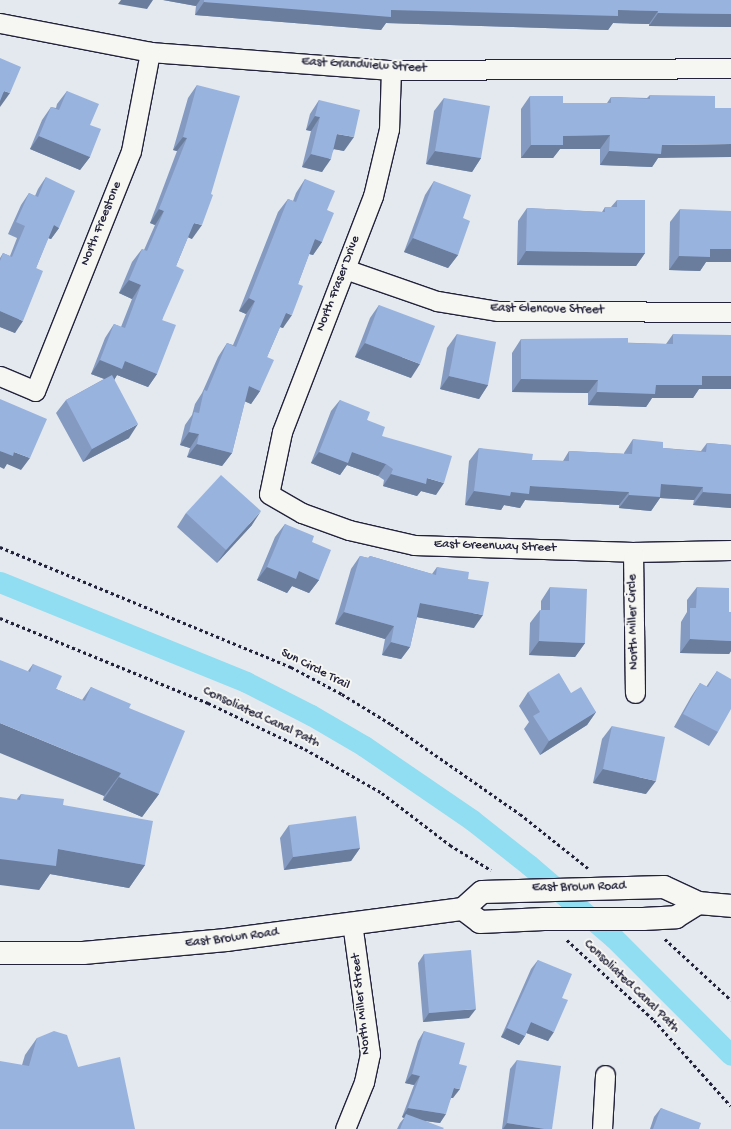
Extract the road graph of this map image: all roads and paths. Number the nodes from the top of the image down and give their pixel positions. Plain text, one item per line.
1 (0, 23) edge
2 (150, 52) junction
3 (731, 68) edge
4 (391, 70) junction
5 (345, 269) junction
6 (731, 312) edge
7 (0, 376) edge
8 (269, 494) joint
9 (0, 547) edge
10 (731, 550) edge
11 (633, 552) junction
12 (0, 618) edge
13 (635, 693) dead end
14 (494, 873) dead end
15 (592, 878) junction
16 (698, 903) junction
17 (731, 906) edge
18 (463, 909) junction
19 (352, 922) junction
20 (661, 935) dead end
21 (563, 937) dead end
22 (0, 953) edge
23 (731, 1000) edge
24 (605, 1075) dead end
25 (731, 1106) edge
26 (345, 1129) edge
27 (602, 1129) edge

1 - 2 street, East Grandview Street
2 - 4 street, East Grandview Street
2 - 7 street, North Freestone
3 - 4 street, East Grandview Street
4 - 5 street, North Fraser Drive
5 - 6 street, East Glencove Street
5 - 8 street, North Fraser Drive
8 - 11 street, East Greenway Street
9 - 15 path, Sun Circle Trail
10 - 11 street, East Greenway Street
11 - 13 street, North Miller Circle
12 - 14 path, Consoliated Canal Path
15 - 16 main road, East Brown Road
15 - 18 main road, East Brown Road
16 - 17 main road, East Brown Road
16 - 18 main road
18 - 19 main road, East Brown Road
19 - 22 main road, East Brown Road
19 - 26 street, North Miller Street
20 - 23 path
21 - 25 path, Consoliated Canal Path
24 - 27 street

